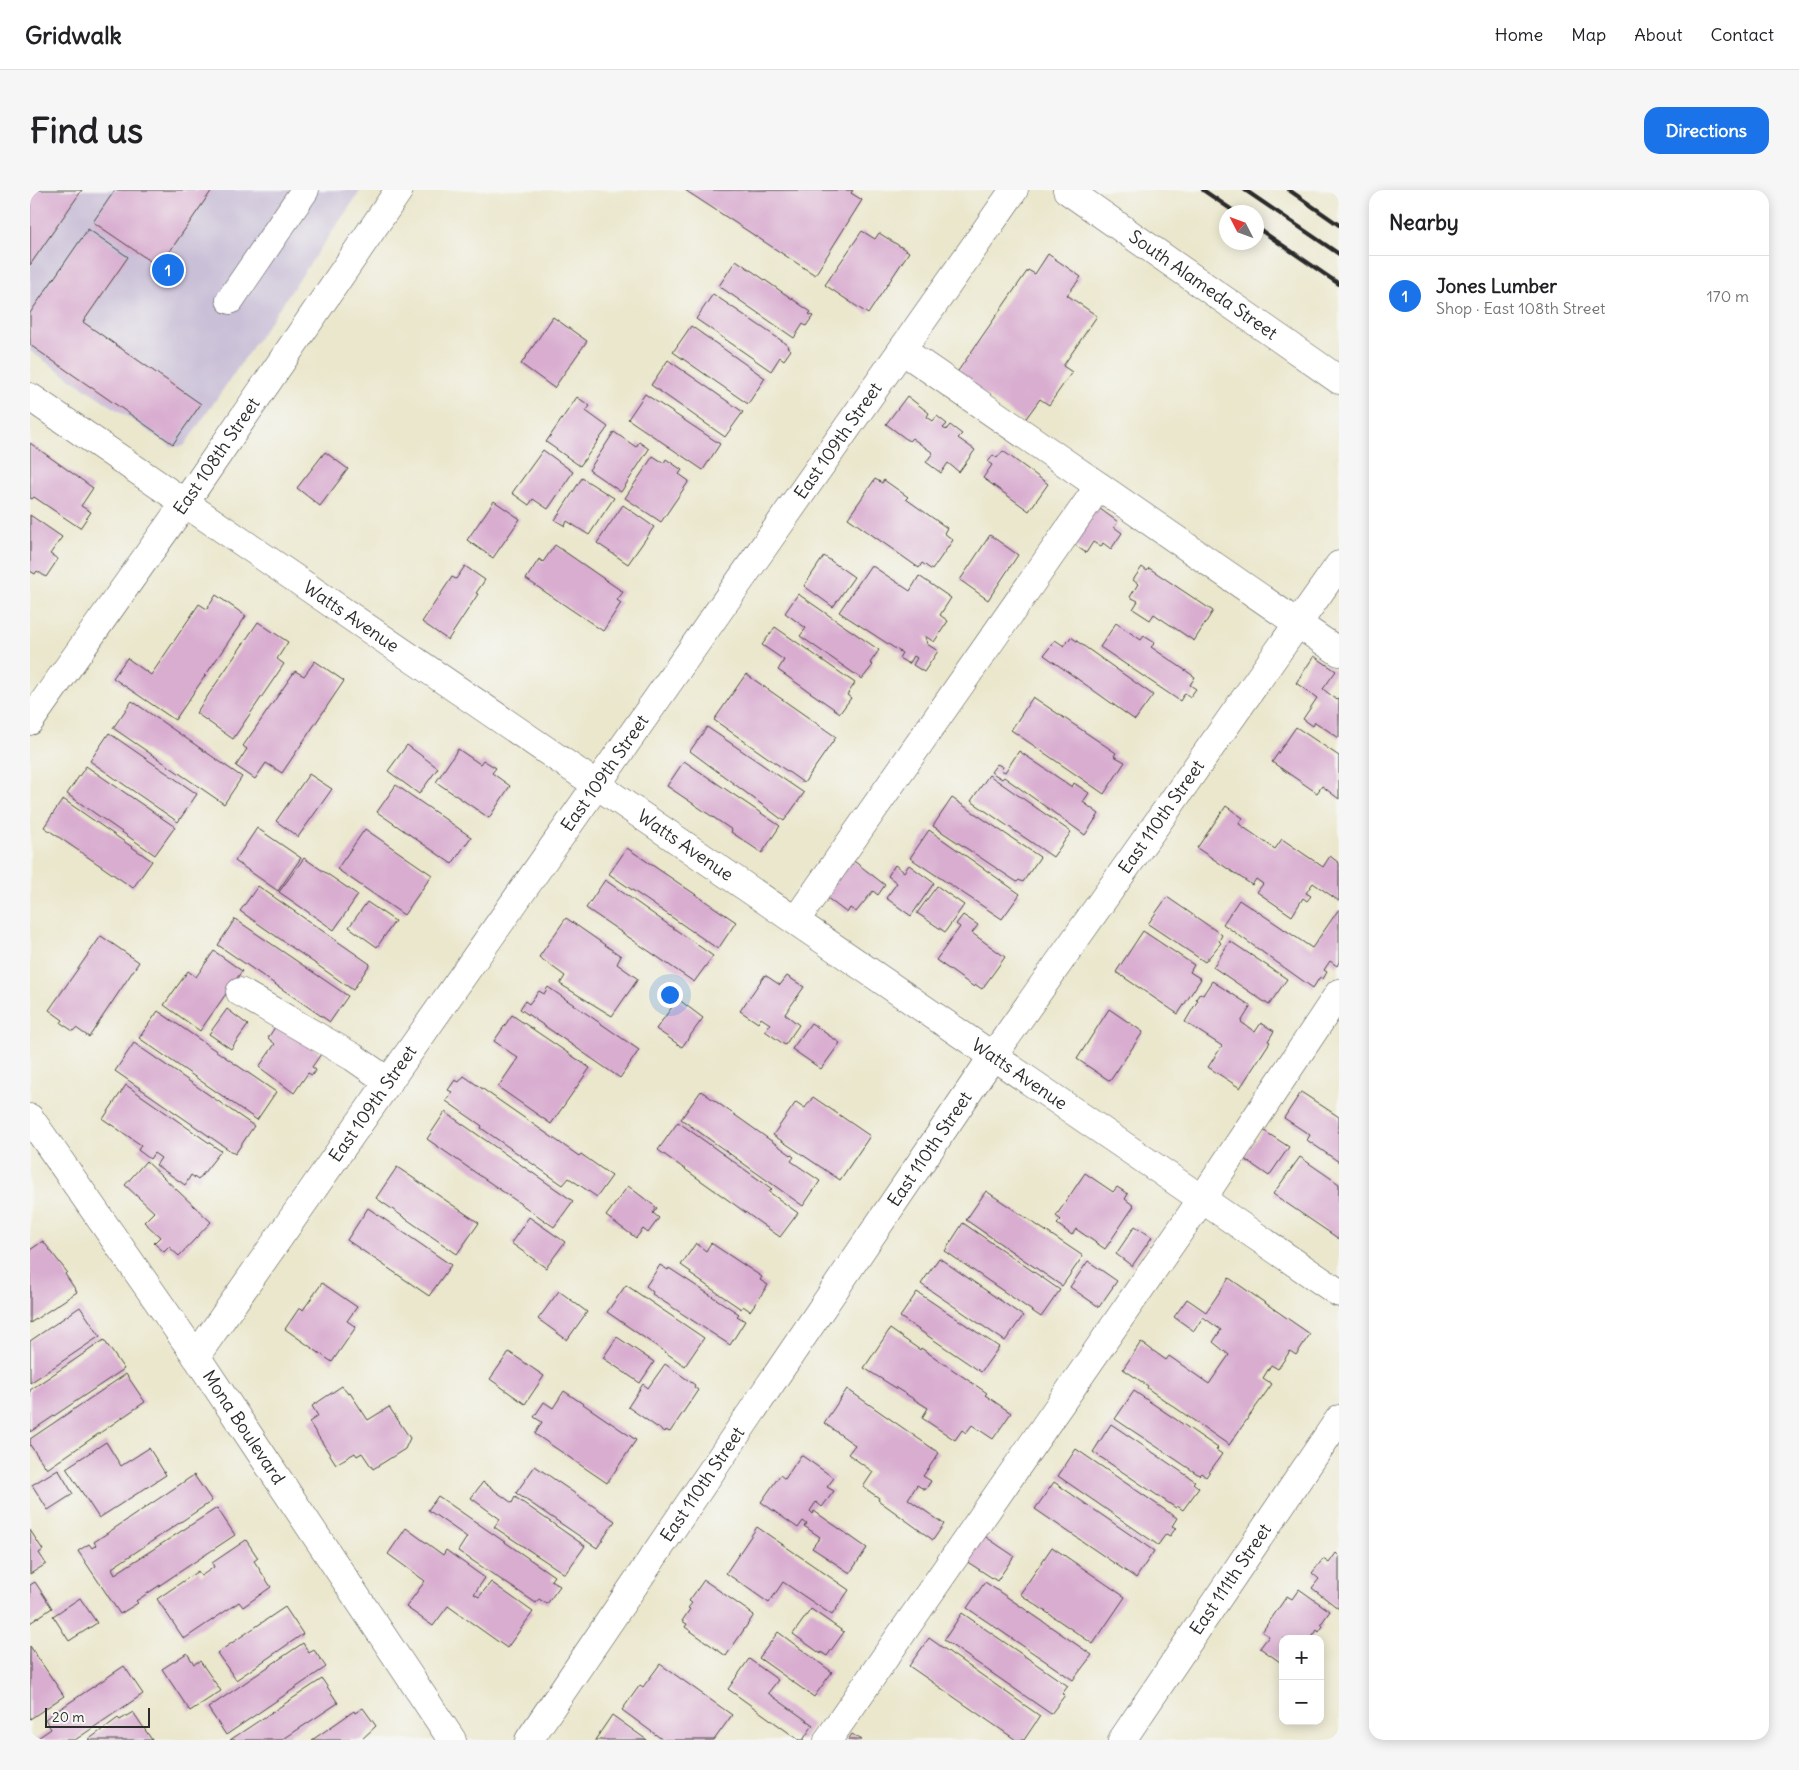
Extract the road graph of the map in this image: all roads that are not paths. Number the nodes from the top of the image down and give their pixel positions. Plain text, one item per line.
1 (305, 190) edge
2 (399, 190) edge
3 (1014, 190) edge
4 (1067, 190) edge
5 (230, 300) dead end
6 (902, 350) junction
7 (1339, 380) edge
8 (30, 397) edge
9 (1099, 486) junction
10 (184, 504) junction
11 (1339, 565) edge
12 (1297, 624) junction
13 (1339, 652) edge
14 (30, 721) edge
15 (598, 786) junction
16 (796, 920) junction
17 (240, 992) dead end
18 (1339, 992) edge
19 (993, 1056) junction
20 (389, 1082) junction
21 (30, 1118) edge
22 (1202, 1199) junction
23 (1339, 1293) edge
24 (196, 1356) junction
25 (1339, 1419) edge
26 (452, 1740) edge
27 (529, 1740) edge
28 (828, 1740) edge
29 (1122, 1740) edge

1 - 5 street
2 - 10 street, East 108th Street
3 - 6 street, East 109th Street
4 - 7 street, South Alameda Street
6 - 9 street
6 - 15 street, East 109th Street
8 - 10 street, Watts Avenue
9 - 12 street
9 - 16 street
10 - 14 street, East 108th Street
10 - 15 street, Watts Avenue
11 - 12 street, East 110th Street
12 - 13 street
12 - 19 street, East 110th Street
15 - 16 street, Watts Avenue
15 - 20 street, East 109th Street
16 - 19 street, Watts Avenue
17 - 20 street
18 - 22 street
19 - 22 street, Watts Avenue
19 - 27 street, East 110th Street
20 - 24 street, East 109th Street
21 - 24 street, Mona Boulevard
22 - 23 street, Watts Avenue
22 - 28 street
24 - 26 street, Mona Boulevard
25 - 29 street, East 111th Street

